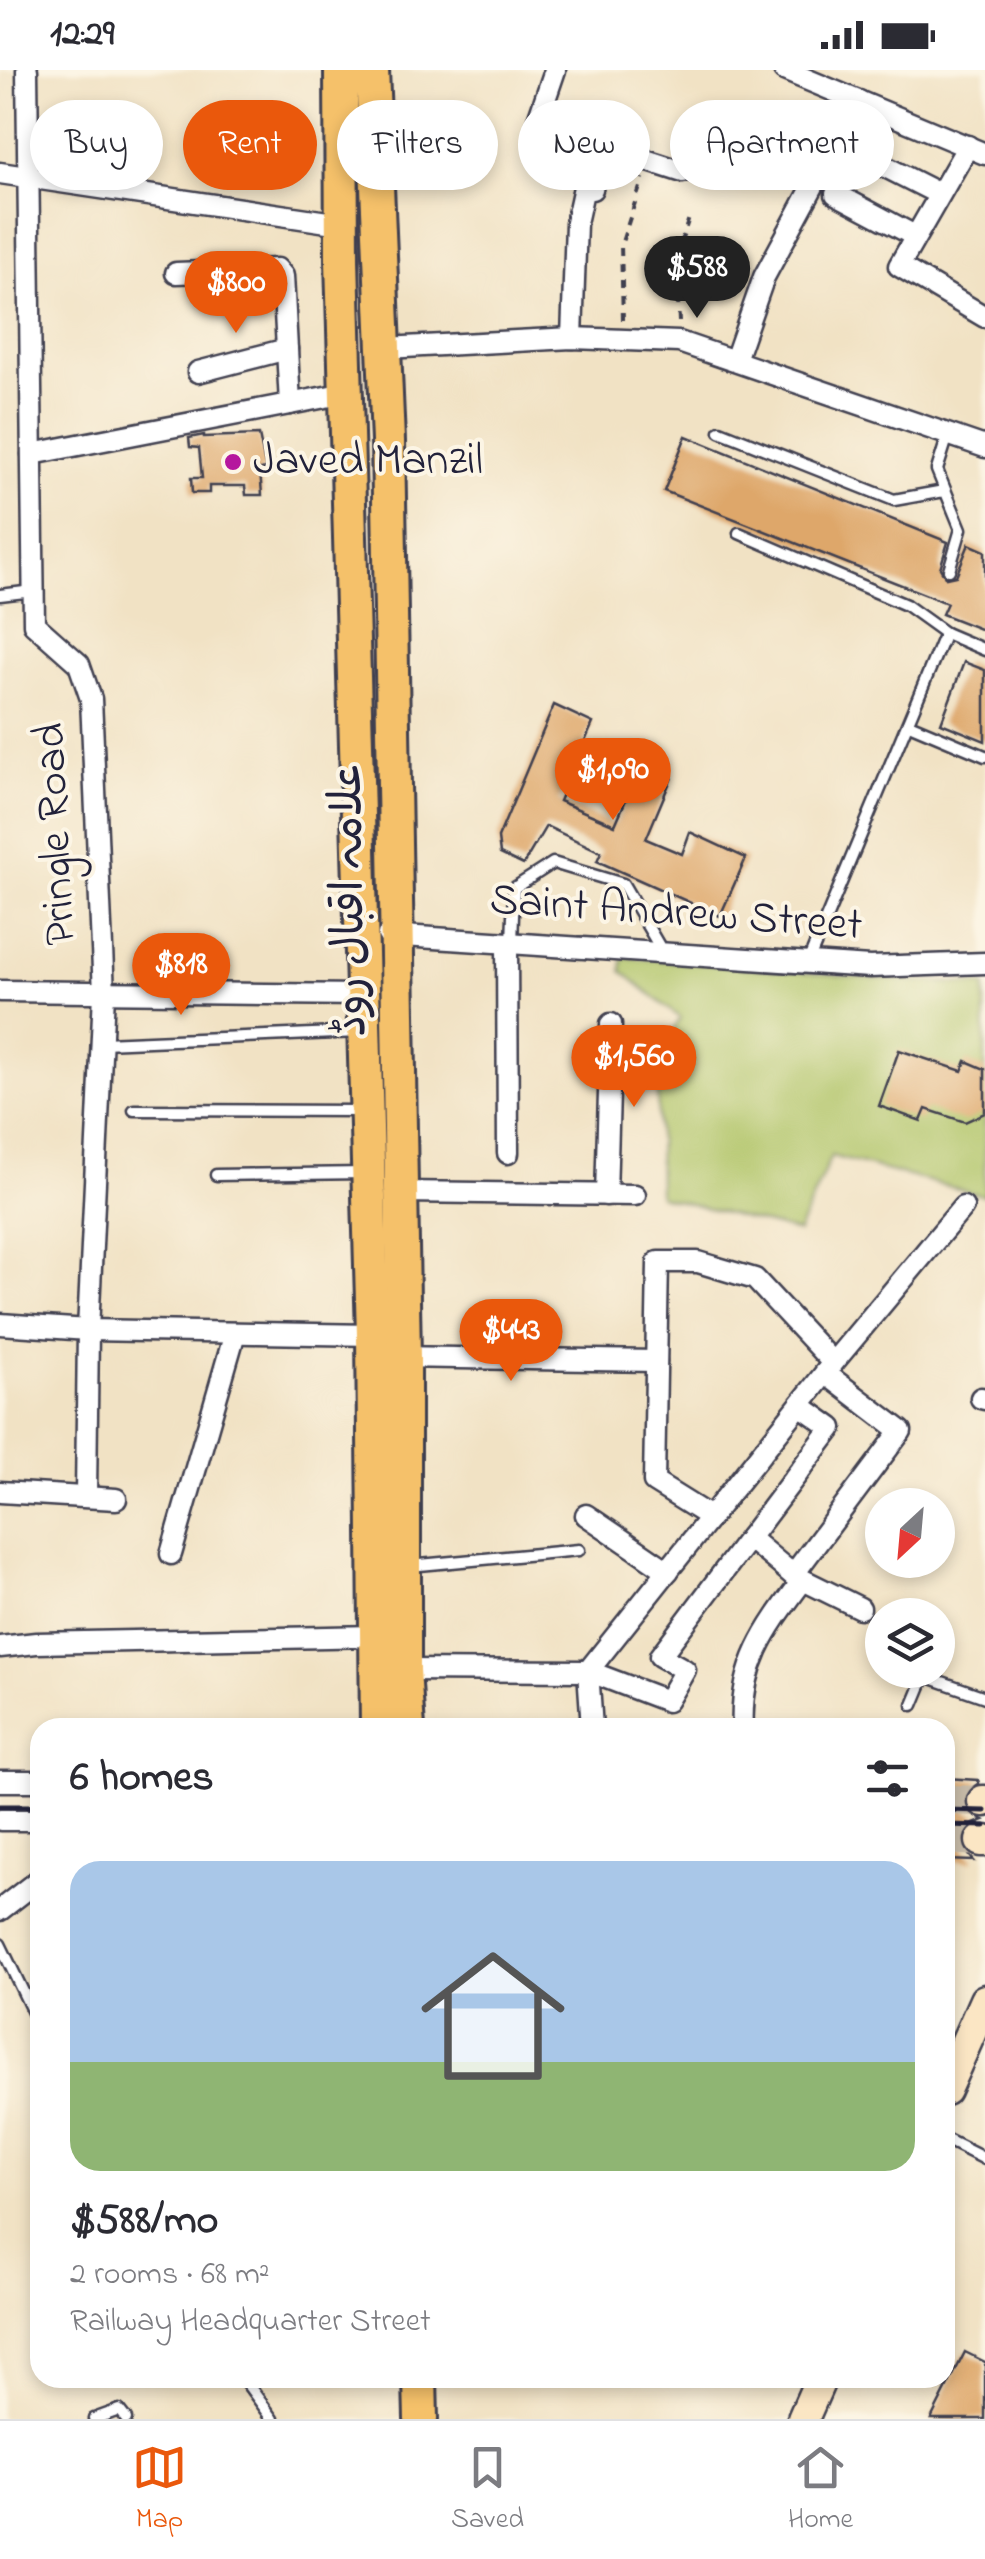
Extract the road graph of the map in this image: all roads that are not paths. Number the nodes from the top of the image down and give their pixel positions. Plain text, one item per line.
1 (27, 70) edge
2 (341, 70) edge
3 (372, 70) edge
4 (555, 70) edge
5 (784, 70) edge
6 (545, 100) edge
7 (858, 100) edge
8 (894, 115) edge
9 (976, 150) edge
10 (894, 171) edge
11 (0, 173) edge
12 (28, 177) junction
13 (583, 190) edge
14 (811, 190) edge
15 (836, 194) dead end
16 (939, 194) junction
17 (341, 224) junction
18 (915, 236) junction
19 (176, 273) dead end
20 (985, 317) edge
21 (572, 338) junction
22 (386, 348) junction
23 (287, 349) junction
24 (735, 360) junction
25 (198, 372) dead end
26 (346, 392) junction
27 (290, 404) junction
28 (720, 431) dead end
29 (948, 435) junction
30 (985, 448) edge
31 (32, 454) junction
32 (944, 491) junction
33 (739, 534) dead end
34 (949, 570) dead end
35 (34, 591) junction
36 (0, 596) edge
37 (944, 633) junction
38 (985, 650) edge
39 (909, 724) junction
40 (985, 756) edge
41 (362, 934) junction
42 (397, 936) junction
43 (510, 943) junction
44 (662, 952) junction
45 (808, 962) junction
46 (985, 964) edge
47 (0, 991) edge
48 (104, 993) junction
49 (363, 994) junction
50 (611, 1024) dead end
51 (365, 1032) junction
52 (103, 1042) junction
53 (134, 1110) dead end
54 (367, 1111) junction
55 (508, 1153) dead end
56 (369, 1173) junction
57 (216, 1175) dead end
58 (401, 1192) junction
59 (606, 1195) junction
60 (635, 1195) dead end
61 (963, 1207) dead end
62 (0, 1324) edge
63 (88, 1330) junction
64 (235, 1332) junction
65 (384, 1350) junction
66 (656, 1360) junction
67 (829, 1368) junction
68 (800, 1404) junction
69 (0, 1492) edge
70 (86, 1496) junction
71 (116, 1499) dead end
72 (586, 1515) dead end
73 (710, 1517) junction
74 (749, 1538) junction
75 (579, 1550) dead end
76 (171, 1554) dead end
77 (403, 1566) junction
78 (668, 1571) junction
79 (798, 1578) junction
80 (860, 1608) dead end
81 (375, 1636) junction
82 (0, 1647) edge
83 (404, 1670) junction
84 (588, 1671) junction
85 (955, 1684) edge
86 (919, 1688) edge
87 (985, 1696) edge
88 (912, 1705) dead end
89 (378, 1718) edge
90 (407, 1718) edge
91 (591, 1718) edge
92 (745, 1718) edge
93 (0, 1781) edge
94 (30, 1781) edge
95 (0, 1820) edge
96 (30, 1820) edge
97 (30, 1887) edge
98 (0, 1910) edge
99 (0, 1944) edge
100 (985, 2000) edge
101 (30, 2006) edge
102 (955, 2068) edge
103 (955, 2145) edge
104 (985, 2159) edge
105 (250, 2388) edge
106 (420, 2388) edge
107 (817, 2388) edge
108 (94, 2419) edge
109 (126, 2419) edge
110 (273, 2419) edge
111 (422, 2419) edge
112 (803, 2419) edge

1 - 12 street, Pringle Road
2 - 17 main road, علامہ اقبال روڈ
3 - 22 main road, علامہ اقبال روڈ
4 - 6 street
5 - 7 street
8 - 9 street
9 - 16 street
10 - 16 street
11 - 12 street
12 - 17 street
12 - 31 street, Pringle Road
13 - 21 street
14 - 24 street
15 - 18 street
16 - 18 street
17 - 26 main road, علامہ اقبال روڈ
18 - 20 street
19 - 23 street
21 - 22 street
21 - 24 street
22 - 42 main road, علامہ اقبال روڈ
23 - 25 street
23 - 27 street
24 - 29 street
26 - 27 street
26 - 41 main road, علامہ اقبال روڈ
27 - 31 street
28 - 32 lane
29 - 30 street
29 - 32 lane
31 - 35 street, Pringle Road
32 - 34 lane
33 - 37 lane
35 - 36 lane
35 - 48 street, Pringle Road
37 - 38 lane
37 - 39 lane
39 - 40 lane
39 - 45 lane
41 - 42 street, Saint Andrew Street
41 - 49 main road, علامہ اقبال روڈ
42 - 43 street, Saint Andrew Street
42 - 58 main road, علامہ اقبال روڈ
43 - 44 street, Saint Andrew Street
43 - 44 lane
43 - 55 street
44 - 45 street, Saint Andrew Street
45 - 46 street, Saint Andrew Street
47 - 48 street
48 - 49 street
48 - 52 street, Pringle Road
49 - 51 main road, علامہ اقبال روڈ
50 - 59 street
51 - 52 lane
51 - 54 main road, علامہ اقبال روڈ
52 - 63 street, Pringle Road
53 - 54 lane
54 - 56 main road, علامہ اقبال روڈ
56 - 57 lane
56 - 65 main road, علامہ اقبال روڈ
58 - 59 street
58 - 65 main road, علامہ اقبال روڈ
59 - 60 street
61 - 67 street
62 - 63 street
63 - 64 street
63 - 70 street, Pringle Road
64 - 65 street
64 - 76 street
65 - 66 street
65 - 77 main road, علامہ اقبال روڈ
65 - 81 main road, علامہ اقبال روڈ
66 - 67 street
66 - 73 street
67 - 68 street
67 - 79 street
68 - 73 street
68 - 74 street
69 - 70 street
70 - 71 street
72 - 78 street
73 - 78 street
74 - 79 street
74 - 84 street
75 - 77 lane
77 - 83 main road, علامہ اقبال روڈ
78 - 84 street
79 - 80 street
79 - 92 street
81 - 82 street
81 - 89 main road, علامہ اقبال روڈ
83 - 84 street
83 - 90 main road, علامہ اقبال روڈ
84 - 91 street
85 - 87 lane
86 - 88 lane
93 - 94 street
95 - 96 street
97 - 98 street
99 - 101 lane
100 - 102 main road
103 - 104 lane
105 - 110 lane
106 - 111 main road
107 - 112 main road
108 - 109 lane

